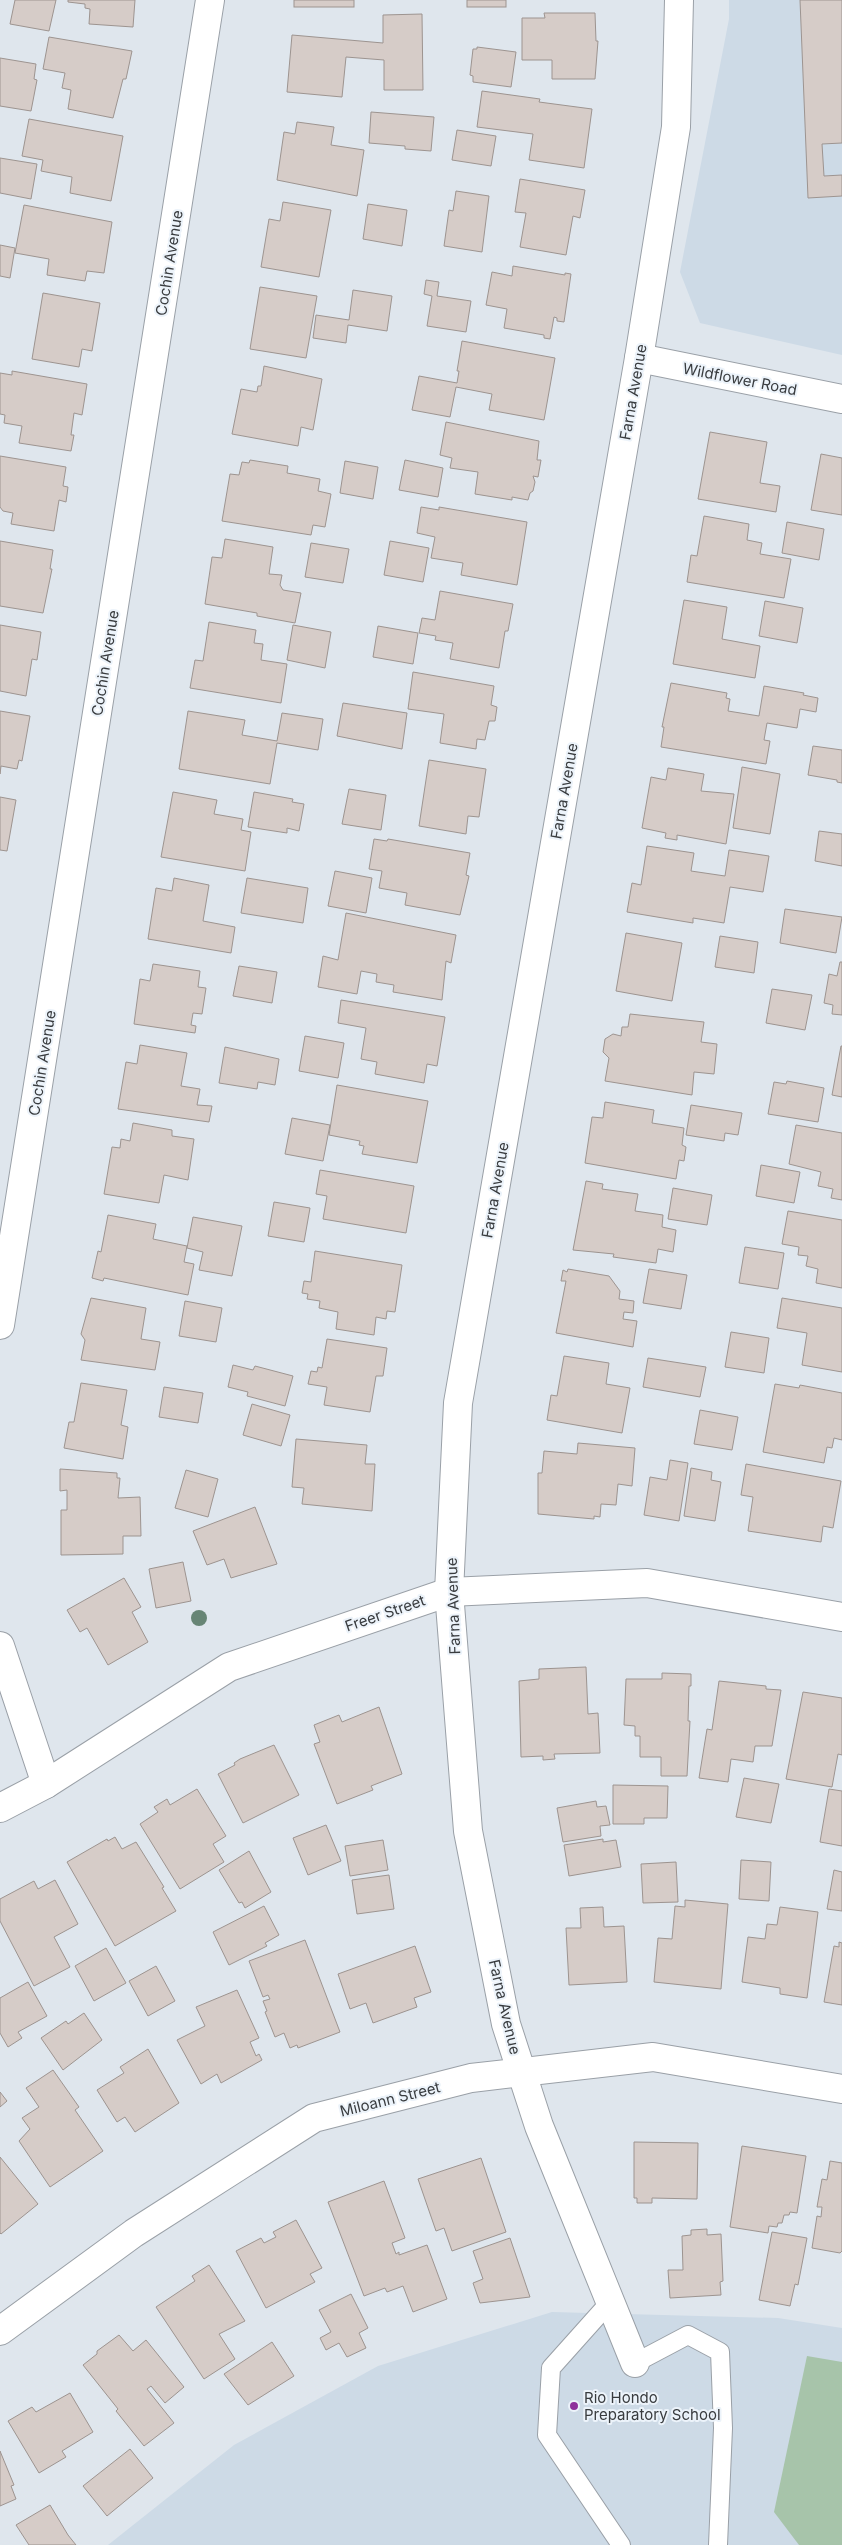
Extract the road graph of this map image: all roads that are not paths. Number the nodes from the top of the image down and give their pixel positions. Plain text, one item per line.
1 (210, 0) edge
2 (679, 0) edge
3 (639, 358) junction
4 (842, 398) edge
5 (0, 1325) edge
6 (449, 1592) junction
7 (842, 1617) edge
8 (0, 1646) edge
9 (46, 1784) junction
10 (0, 1808) edge
11 (522, 2073) junction
12 (842, 2089) edge
13 (610, 2302) junction
14 (0, 2331) edge
15 (635, 2363) joint
16 (621, 2545) edge
17 (718, 2545) edge

1 - 5 street, Cochin Avenue
2 - 3 street, Farna Avenue
3 - 4 street, Wildflower Road
3 - 6 street, Farna Avenue
6 - 7 street, Freer Street
6 - 9 street, Freer Street
6 - 11 street, Farna Avenue
8 - 9 street
9 - 10 street, Freer Street
11 - 12 street, Miloann Street
11 - 13 street, Farna Avenue
11 - 14 street, Miloann Street
13 - 15 street, Farna Avenue
13 - 16 lane
15 - 17 lane

